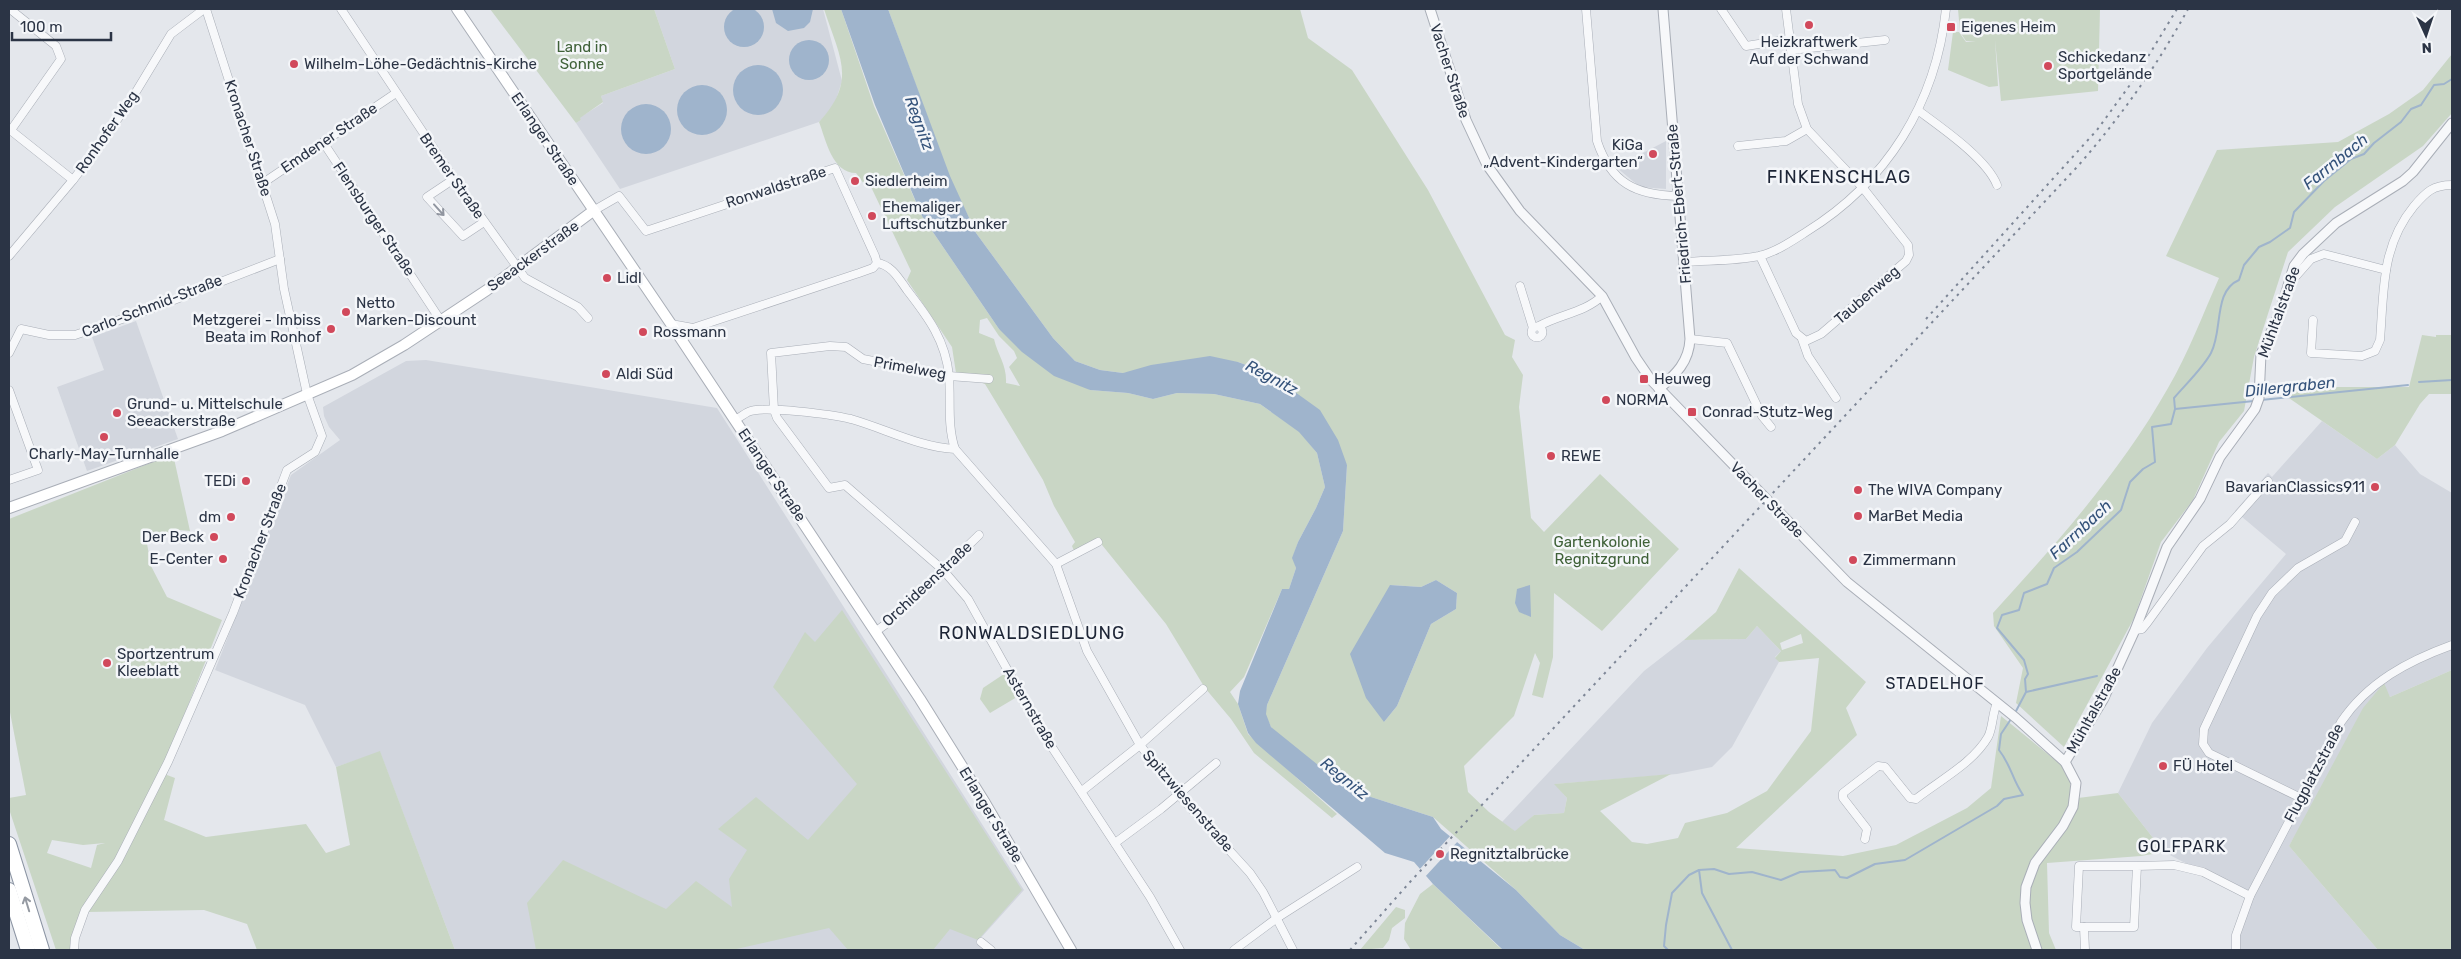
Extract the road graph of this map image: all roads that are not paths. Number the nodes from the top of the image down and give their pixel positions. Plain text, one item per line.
1 (10, 9) edge
2 (205, 9) edge
3 (341, 9) edge
4 (457, 9) edge
5 (1431, 9) edge
6 (1586, 9) edge
7 (1663, 9) edge
8 (1721, 9) edge
9 (1786, 9) edge
10 (1946, 9) edge
11 (1790, 40) junction
12 (1885, 40) dead end
13 (1792, 50) junction
14 (396, 93) junction
15 (1919, 111) junction
16 (2452, 123) edge
17 (1807, 129) junction
18 (10, 130) edge
19 (323, 142) junction
20 (1738, 146) dead end
21 (454, 179) junction
22 (73, 180) junction
23 (263, 183) junction
24 (1997, 185) dead end
25 (2452, 185) edge
26 (1863, 188) junction
27 (1678, 196) junction
28 (593, 211) junction
29 (484, 222) junction
30 (9, 256) edge
31 (1760, 256) junction
32 (280, 259) junction
33 (1684, 262) junction
34 (877, 263) junction
35 (518, 268) junction
36 (2386, 270) junction
37 (2290, 275) junction
38 (1520, 286) dead end
39 (1602, 296) junction
40 (588, 318) dead end
41 (2313, 320) dead end
42 (441, 321) junction
43 (671, 324) junction
44 (694, 328) junction
45 (1690, 339) junction
46 (682, 340) junction
47 (1802, 340) junction
48 (9, 353) edge
49 (949, 376) junction
50 (989, 380) dead end
51 (1659, 389) junction
52 (9, 390) edge
53 (307, 394) junction
54 (1836, 398) dead end
55 (774, 410) junction
56 (735, 420) junction
57 (1771, 427) dead end
58 (955, 449) junction
59 (9, 480) edge
60 (2268, 481) dead end
61 (9, 508) edge
62 (2355, 522) dead end
63 (979, 535) dead end
64 (1098, 542) dead end
65 (1056, 564) junction
66 (943, 570) junction
67 (2135, 630) junction
68 (875, 632) junction
69 (2452, 646) edge
70 (1203, 689) dead end
71 (1997, 704) junction
72 (1140, 745) junction
73 (2065, 762) junction
74 (1216, 763) dead end
75 (1082, 791) junction
76 (1178, 794) junction
77 (2301, 798) junction
78 (1865, 839) dead end
79 (1115, 842) junction
80 (9, 844) edge
81 (2137, 866) junction
82 (1357, 867) dead end
83 (9, 890) edge
84 (2250, 896) junction
85 (1277, 918) junction
86 (2084, 927) junction
87 (981, 942) dead end
88 (28, 950) edge
89 (42, 950) edge
90 (74, 950) edge
91 (991, 950) edge
92 (1071, 950) edge
93 (1180, 950) edge
94 (1234, 950) edge
95 (1293, 950) edge
96 (2037, 950) edge
97 (2085, 950) edge
98 (2236, 950) edge

1 - 18 street
2 - 22 street, Ronhofer Weg
2 - 23 street, Kronacher Straße
3 - 14 street, Bremer Straße
4 - 28 main road, Erlanger Straße
5 - 39 street, Vacher Straße
6 - 27 street
7 - 27 street, Friedrich-Ebert-Straße
8 - 11 street
9 - 11 street
10 - 15 street
11 - 13 street
12 - 13 street
13 - 17 street
14 - 19 street, Emdener Straße
14 - 21 street, Bremer Straße
15 - 24 street
15 - 26 street
16 - 37 street, Mühltalstraße
17 - 20 street
17 - 26 street
18 - 22 street
19 - 23 street, Emdener Straße
19 - 42 street, Flensburger Straße
21 - 29 street, Bremer Straße
21 -> 29 street
22 - 30 street, Ronhofer Weg
23 - 32 street, Kronacher Straße
25 - 36 street
26 - 31 street
26 - 47 street, Taubenweg
27 - 33 street, Friedrich-Ebert-Straße
28 - 34 street, Ronwaldstraße
28 - 35 main road, Seeackerstraße
28 - 43 main road, Erlanger Straße
29 - 35 street, Bremer Straße
31 - 33 street
31 - 47 street
32 - 48 street, Carlo-Schmid-Straße
32 - 53 street, Kronacher Straße
33 - 45 street, Friedrich-Ebert-Straße
34 - 44 street
34 - 49 street
35 - 40 street, Bremer Straße
35 - 42 main road, Seeackerstraße
36 - 37 street
36 - 41 street
37 - 67 street, Mühltalstraße
38 - 39 street
39 - 51 street, Vacher Straße
42 - 53 main road, Seeackerstraße
43 - 44 street
43 - 46 main road, Erlanger Straße
44 - 46 street
45 - 51 street, Friedrich-Ebert-Straße
45 - 57 street
46 - 56 main road, Erlanger Straße
47 - 54 street
49 - 50 street, Primelweg
49 - 55 street, Primelweg
49 - 58 street
51 - 71 street, Vacher Straße
52 - 59 street
53 - 61 main road, Seeackerstraße
53 - 90 street, Kronacher Straße
55 - 56 street
55 - 58 street
55 - 66 street, Asternstraße
56 - 68 main road, Erlanger Straße
58 - 65 street, Spitzwiesenstraße
60 - 67 street, Mühltalstraße
62 - 77 street
63 - 66 street, Orchideenstraße
64 - 65 street
65 - 72 street, Spitzwiesenstraße
66 - 68 street, Orchideenstraße
66 - 75 street, Asternstraße
67 - 73 street, Mühltalstraße
68 - 92 main road, Erlanger Straße
69 - 77 street, Flugplatzstraße
70 - 72 street
71 - 73 street, Vacher Straße
71 - 78 street
72 - 75 street
72 - 76 street, Spitzwiesenstraße
73 - 96 street, Vacher Straße
74 - 76 street
75 - 79 street, Asternstraße
76 - 79 street
76 - 85 street, Spitzwiesenstraße
77 - 84 street, Flugplatzstraße
79 - 93 street, Asternstraße
89 -> 80 highway
81 - 84 street
81 - 86 street
81 - 86 street
82 - 85 street
83 - 88 highway
84 - 98 street, Flugplatzstraße
85 - 94 street
85 - 95 street, Spitzwiesenstraße
86 - 97 street
87 - 91 street

